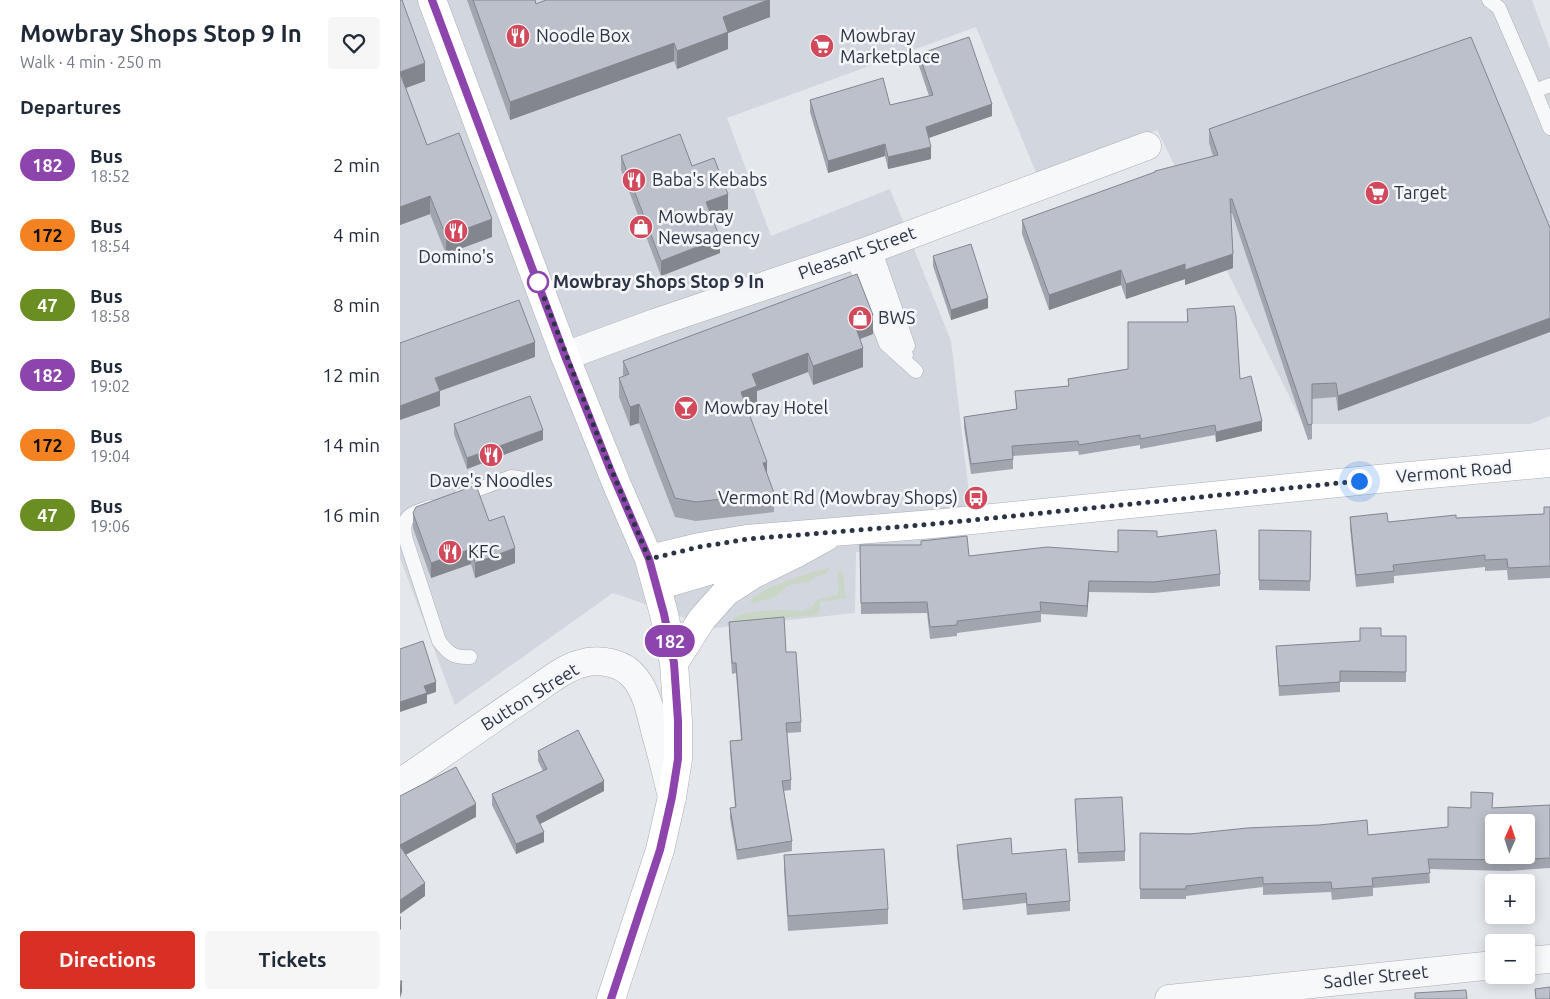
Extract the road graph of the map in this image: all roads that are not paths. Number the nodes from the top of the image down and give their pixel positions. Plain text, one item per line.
1 (432, 0) edge
2 (1489, 0) edge
3 (1550, 85) edge
4 (1535, 91) junction
5 (1550, 128) edge
6 (1147, 146) dead end
7 (863, 252) junction
8 (565, 356) junction
9 (1550, 463) edge
10 (525, 479) dead end
11 (838, 534) junction
12 (649, 559) junction
13 (657, 586) junction
14 (470, 657) dead end
15 (674, 663) junction
16 (400, 783) edge
17 (672, 797) junction
18 (1550, 959) edge
19 (1535, 960) edge
20 (1485, 967) edge
21 (1359, 989) edge
22 (611, 999) edge
23 (1169, 999) edge

1 - 8 main road
2 - 4 lane
3 - 4 lane
4 - 5 lane
6 - 7 street, Pleasant Street
7 - 7 lane
7 - 8 street, Pleasant Street
8 - 12 main road
9 - 11 main road, Vermont Road
10 - 14 lane
11 - 12 main road, Vermont Road
11 - 13 main road, Vermont Road
11 - 15 main road
12 - 13 main road
13 - 15 main road
15 - 17 main road
16 - 17 street, Button Street
17 - 22 main road
18 - 19 street
20 - 21 street, Sadler Street
21 - 23 street, Sadler Street

